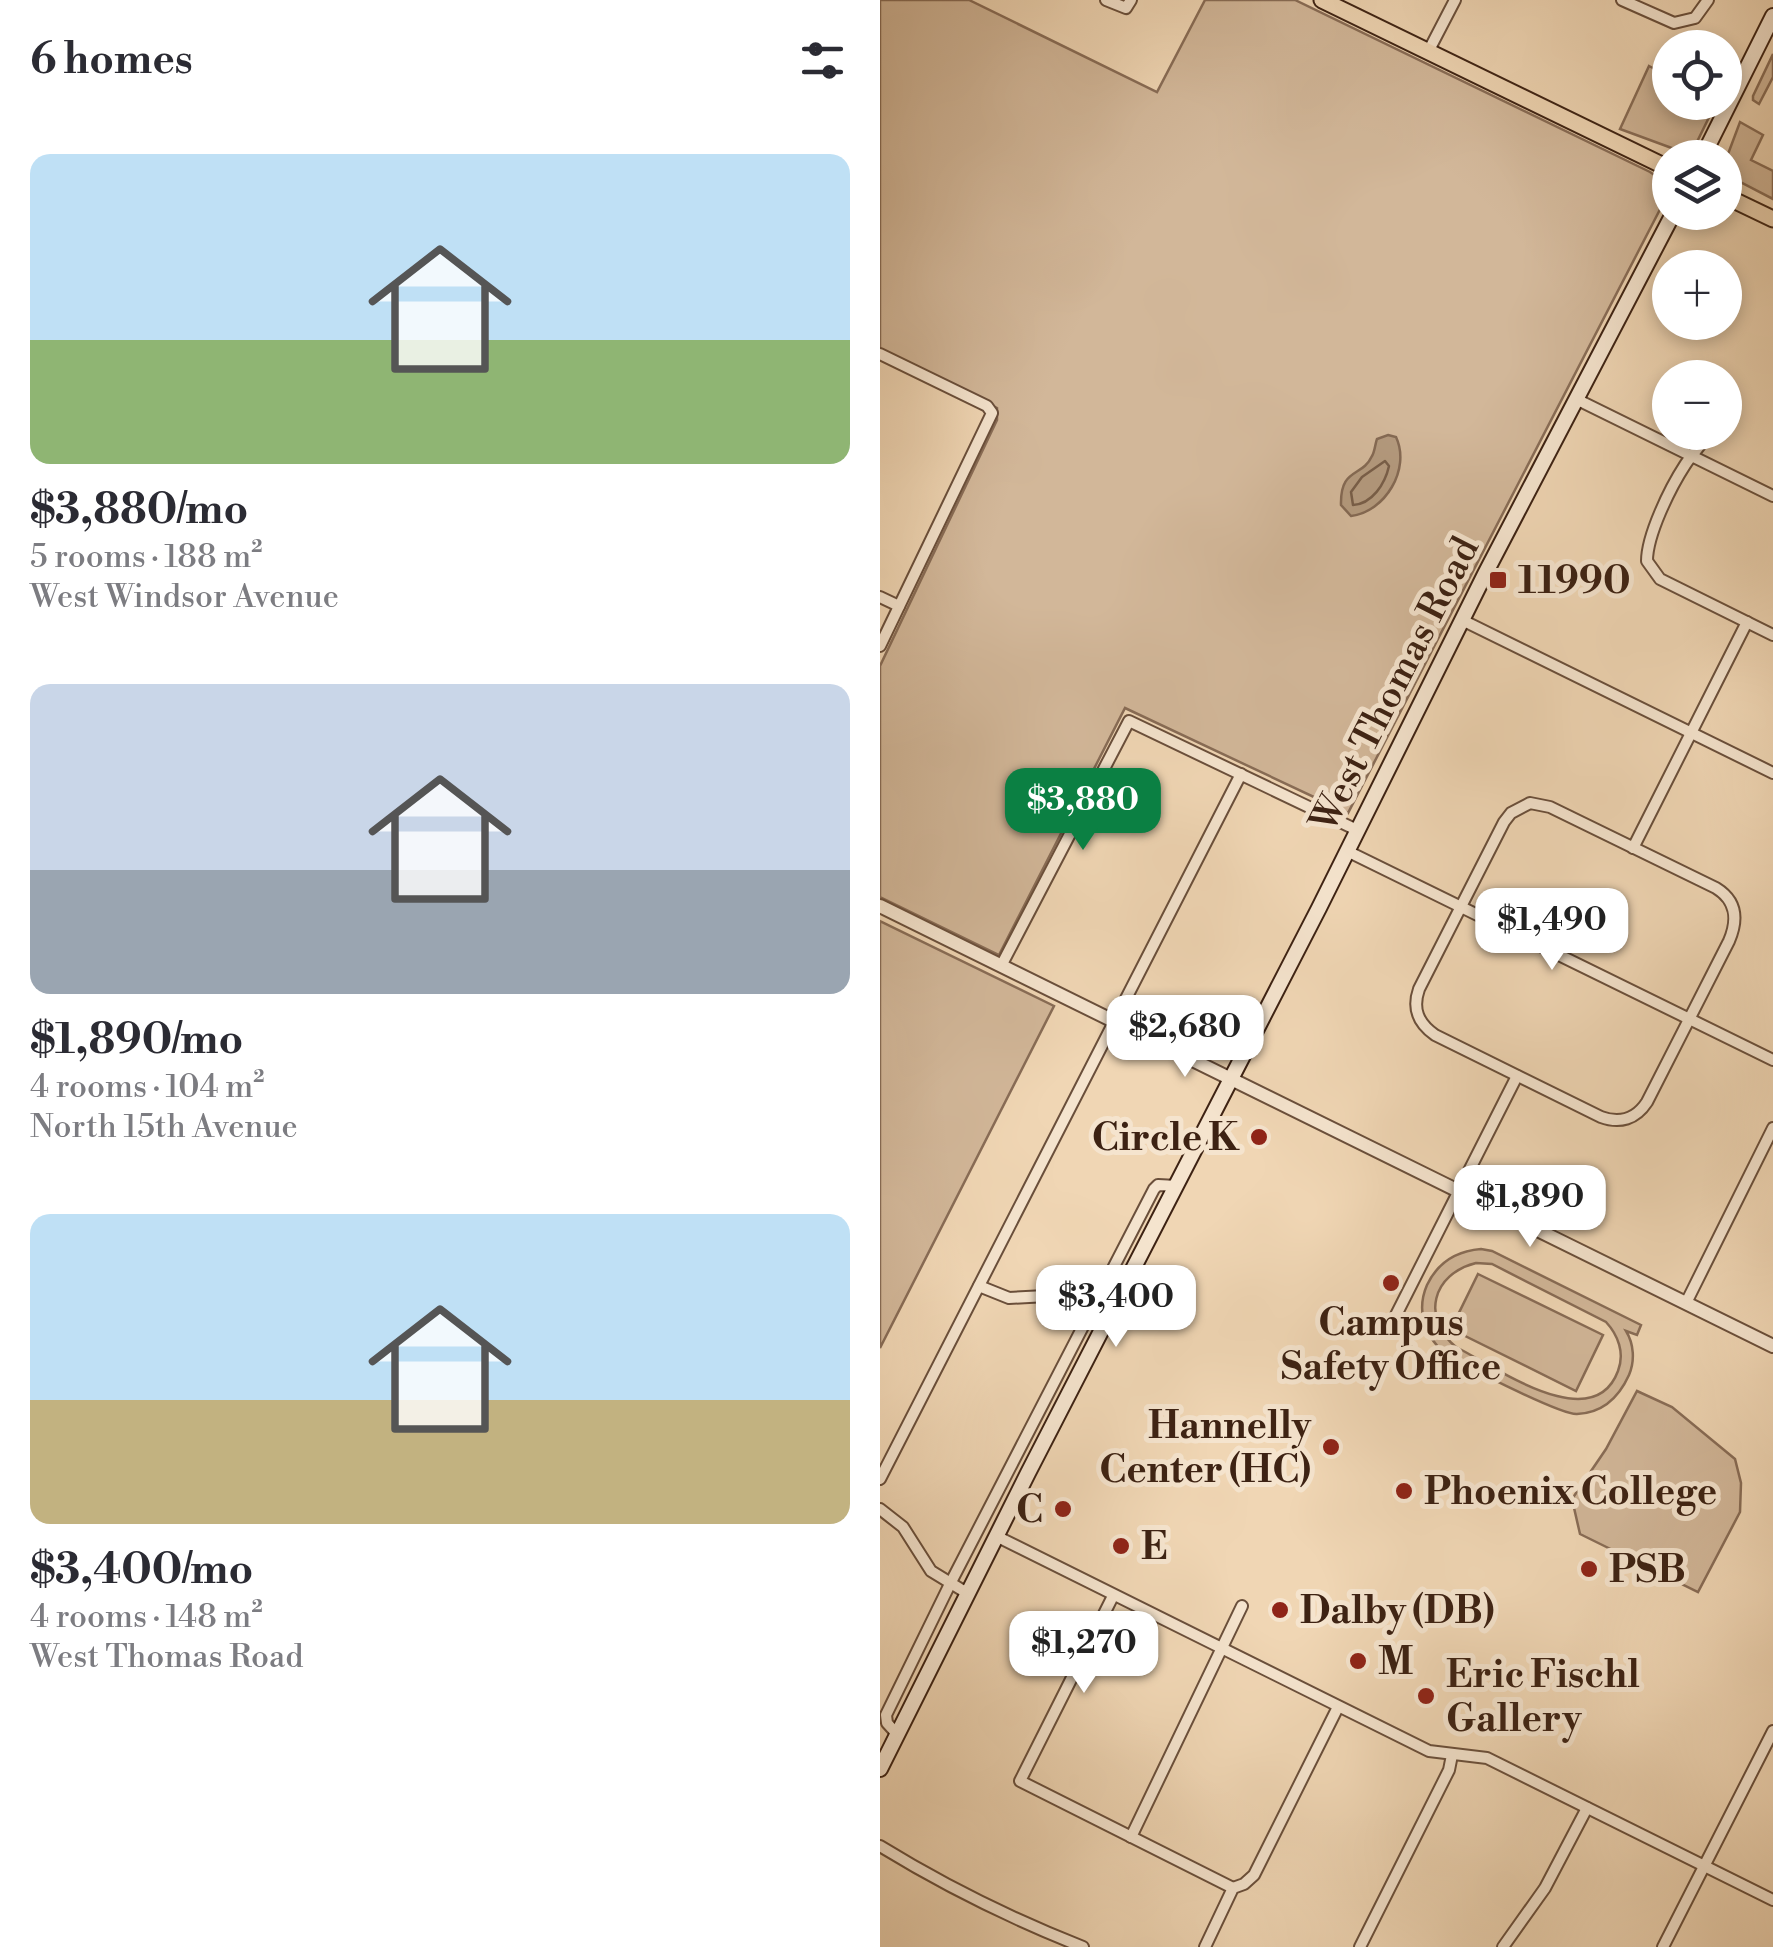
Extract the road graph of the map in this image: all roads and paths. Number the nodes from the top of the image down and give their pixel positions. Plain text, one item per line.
1 (1106, 0) edge
2 (1322, 0) edge
3 (1455, 0) edge
4 (1622, 0) edge
5 (1708, 0) edge
6 (1128, 4) edge
7 (1773, 16) edge
8 (1428, 52) junction
9 (1711, 140) edge
10 (1652, 160) edge
11 (1742, 204) edge
12 (1773, 220) edge
13 (1665, 230) edge
14 (880, 354) edge
15 (1576, 399) junction
16 (1697, 450) edge
17 (1693, 456) junction
18 (1773, 496) edge
19 (880, 596) edge
20 (900, 606) junction
21 (1462, 620) junction
22 (1746, 622) junction
23 (1773, 635) edge
24 (880, 646) edge
25 (1692, 733) junction
26 (1773, 773) edge
27 (1241, 774) junction
28 (1357, 830) junction
29 (1633, 848) junction
30 (1347, 851) junction
31 (880, 906) edge
32 (1462, 906) junction
33 (1000, 966) junction
34 (1689, 1018) junction
35 (1116, 1022) junction
36 (1773, 1060) edge
37 (1517, 1076) junction
38 (1231, 1080) junction
39 (1773, 1128) edge
40 (1176, 1186) junction
41 (1459, 1191) junction
42 (979, 1286) junction
43 (1095, 1303) junction
44 (1686, 1303) junction
45 (1112, 1310) junction
46 (1393, 1321) dead end
47 (1773, 1346) edge
48 (880, 1480) edge
49 (880, 1509) edge
50 (996, 1536) junction
51 (950, 1584) junction
52 (967, 1593) junction
53 (1113, 1596) junction
54 (1242, 1606) dead end
55 (1224, 1650) junction
56 (1338, 1707) junction
57 (1773, 1731) edge
58 (898, 1734) junction
59 (1452, 1754) junction
60 (880, 1769) edge
61 (1587, 1808) junction
62 (1131, 1837) junction
63 (880, 1846) edge
64 (1704, 1866) junction
65 (1232, 1888) junction
66 (1773, 1900) edge
67 (1083, 1947) edge
68 (1205, 1947) edge
69 (1360, 1947) edge
70 (1503, 1947) edge
71 (1663, 1947) edge

1 - 6 street
2 - 8 main road
3 - 8 street
4 - 5 street
7 - 9 main road
8 - 10 main road
11 - 12 main road
13 - 15 main road, West Thomas Road
14 - 20 street
15 - 17 street
15 - 21 main road, West Thomas Road
16 - 17 street
17 - 18 street
17 - 22 street
19 - 20 street
20 - 24 street
21 - 25 street
21 - 28 main road, West Thomas Road
22 - 23 street
22 - 25 street
25 - 26 street
25 - 29 street
27 - 28 street
27 - 33 street
27 - 35 street
28 - 30 main road, West Thomas Road
29 - 32 street
29 - 34 street
30 - 32 street
30 - 38 main road, West Thomas Road
31 - 33 street
32 - 34 street
32 - 37 street
33 - 35 street
34 - 36 street
34 - 37 street
35 - 38 street
35 - 42 street
37 - 41 street
38 - 40 main road, West Thomas Road
38 - 41 street
39 - 44 street
40 - 43 street, West Thomas Road
40 - 45 main road, West Thomas Road
41 - 44 street
41 - 46 street
42 - 43 street
42 - 48 street
43 - 45 street
43 - 51 street, West Thomas Road
44 - 47 street
45 - 50 main road, West Thomas Road
49 - 51 street
50 - 52 main road, West Thomas Road
50 - 53 street
51 - 52 street
51 - 58 street, West Thomas Road
52 - 58 main road, West Thomas Road
53 - 55 street
53 - 62 street
54 - 55 street
55 - 56 street
55 - 62 street
56 - 59 street
56 - 65 street
57 - 64 street
58 - 60 main road, West Thomas Road
59 - 61 street
59 - 69 street
61 - 64 street
61 - 70 street
62 - 65 street
63 - 67 street
64 - 66 street
64 - 71 street
65 - 68 street

